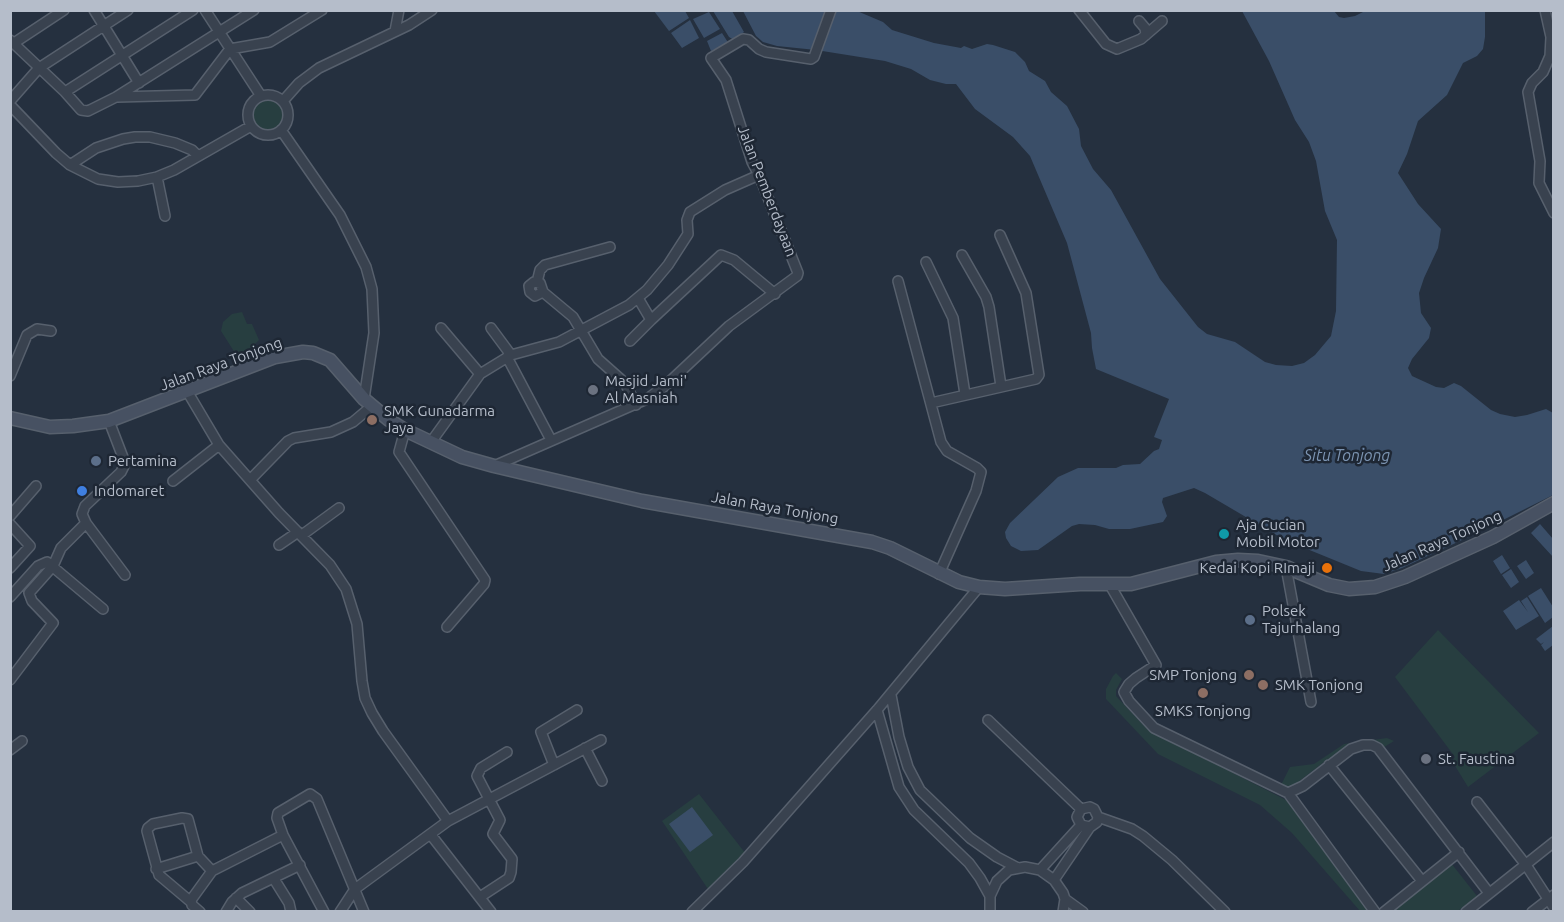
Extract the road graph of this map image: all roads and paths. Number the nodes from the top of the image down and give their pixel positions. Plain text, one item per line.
1 (64, 10) edge
2 (93, 10) edge
3 (128, 10) edge
4 (193, 10) edge
5 (205, 10) edge
6 (254, 10) edge
7 (322, 10) edge
8 (399, 10) edge
9 (432, 10) edge
10 (831, 10) edge
11 (1079, 10) edge
12 (1545, 10) edge
13 (1139, 21) dead end
14 (1162, 21) dead end
15 (104, 26) junction
16 (395, 31) junction
17 (219, 32) junction
18 (1146, 35) junction
19 (12, 41) edge
20 (230, 49) junction
21 (122, 56) junction
22 (39, 68) junction
23 (139, 83) junction
24 (65, 92) junction
25 (261, 96) junction
26 (116, 97) junction
27 (283, 101) junction
28 (10, 103) edge
29 (251, 126) junction
30 (282, 130) junction
31 (198, 156) junction
32 (70, 165) junction
33 (759, 175) junction
34 (157, 177) junction
35 (1554, 213) edge
36 (165, 216) dead end
37 (1000, 235) dead end
38 (610, 247) dead end
39 (962, 255) dead end
40 (926, 262) dead end
41 (898, 280) dead end
42 (775, 294) junction
43 (638, 298) junction
44 (651, 320) junction
45 (441, 328) dead end
46 (491, 328) dead end
47 (51, 331) dead end
48 (582, 332) junction
49 (630, 341) dead end
50 (509, 356) junction
51 (480, 374) junction
52 (10, 376) edge
53 (1001, 386) junction
54 (186, 391) junction
55 (965, 394) junction
56 (368, 402) junction
57 (931, 403) junction
58 (636, 405) junction
59 (10, 418) edge
60 (109, 420) junction
61 (405, 430) junction
62 (551, 440) junction
63 (432, 442) junction
64 (219, 445) junction
65 (494, 466) junction
66 (250, 480) junction
67 (173, 481) dead end
68 (36, 486) dead end
69 (1554, 503) edge
70 (339, 508) dead end
71 (10, 516) edge
72 (10, 524) edge
73 (86, 524) junction
74 (300, 534) junction
75 (279, 545) dead end
76 (53, 566) junction
77 (1286, 567) junction
78 (10, 568) edge
79 (939, 574) junction
80 (125, 575) dead end
81 (1110, 585) junction
82 (979, 587) junction
83 (10, 597) edge
84 (103, 609) dead end
85 (447, 627) dead end
86 (10, 680) edge
87 (891, 694) junction
88 (1311, 702) dead end
89 (577, 710) dead end
90 (877, 710) junction
91 (988, 720) dead end
92 (601, 740) dead end
93 (22, 741) dead end
94 (585, 748) junction
95 (10, 750) edge
96 (507, 752) dead end
97 (554, 765) junction
98 (1329, 765) junction
99 (602, 781) dead end
100 (1288, 793) junction
101 (490, 799) junction
102 (1477, 802) dead end
103 (1081, 809) junction
104 (1098, 817) junction
105 (448, 821) junction
106 (1085, 826) junction
107 (283, 835) junction
108 (430, 835) junction
109 (1554, 842) edge
110 (1459, 852) junction
111 (198, 856) junction
112 (1526, 865) junction
113 (300, 866) junction
114 (1016, 867) junction
115 (156, 869) junction
116 (1040, 870) junction
117 (212, 871) junction
118 (274, 879) junction
119 (1053, 880) junction
120 (1422, 882) junction
121 (355, 889) junction
122 (1489, 893) junction
123 (990, 896) junction
124 (480, 897) junction
125 (236, 898) junction
126 (1065, 899) junction
127 (1551, 901) edge
128 (191, 902) junction
129 (200, 912) edge
130 (226, 912) edge
131 (250, 912) edge
132 (291, 912) edge
133 (324, 912) edge
134 (340, 912) edge
135 (364, 912) edge
136 (492, 912) edge
137 (692, 912) edge
138 (990, 912) edge
139 (1063, 912) edge
140 (1083, 912) edge
141 (1225, 912) edge
142 (1375, 912) edge
143 (1384, 912) edge
144 (1466, 912) edge
145 (1532, 912) edge

1 - 19 street
2 - 15 street
3 - 15 street
4 - 21 street
5 - 17 street
6 - 17 street
7 - 20 street
8 - 16 street
9 - 16 street
10 - 33 street, Jalan Pemberdayaan
11 - 18 street
12 - 35 street
13 - 18 street
14 - 18 street
15 - 21 street
15 - 22 street
16 - 27 street
17 - 20 street
17 - 23 street
19 - 22 street
20 - 25 street
20 - 26 street
21 - 23 street
21 - 24 street
22 - 24 street
22 - 28 street
23 - 26 street
24 - 26 street
25 - 27 street
25 - 29 street
27 - 30 street
28 - 32 street
29 - 30 street
29 - 31 street
30 - 56 street
31 - 32 street
31 - 34 street
32 - 34 street
33 - 42 street, Jalan Pemberdayaan
33 - 43 street
34 - 36 street
37 - 53 street
38 - 48 street
39 - 53 street
40 - 55 street
41 - 57 street
42 - 44 street
42 - 58 street, Jalan Pemberdayaan
43 - 44 street
43 - 48 street
44 - 49 street
45 - 51 street
46 - 50 street
47 - 52 street
48 - 50 street
48 - 58 street
50 - 51 street
50 - 62 street
51 - 63 street
53 - 55 street
54 - 56 main road, Jalan Raya Tonjong
54 - 60 main road, Jalan Raya Tonjong
54 - 64 street
55 - 57 street
56 - 61 main road, Jalan Raya Tonjong
56 - 66 street
57 - 79 street
58 - 62 street, Jalan Pemberdayaan
59 - 60 main road, Jalan Raya Tonjong
60 - 73 street
61 - 63 main road, Jalan Raya Tonjong
61 - 85 street
62 - 65 street, Jalan Pemberdayaan
63 - 65 main road, Jalan Raya Tonjong
64 - 66 street
64 - 67 street
65 - 79 main road, Jalan Raya Tonjong
66 - 74 street
68 - 71 street
69 - 77 main road, Jalan Raya Tonjong
70 - 74 street
72 - 78 street
73 - 76 street
73 - 80 street
74 - 75 street
74 - 105 street
76 - 83 street
76 - 84 street
76 - 86 street
77 - 81 main road, Jalan Raya Tonjong
77 - 88 street
79 - 82 main road, Jalan Raya Tonjong
81 - 82 main road, Jalan Raya Tonjong
81 - 100 street
82 - 87 street
87 - 90 street
87 - 114 street
89 - 97 street
90 - 123 street
90 - 137 street
91 - 103 street
92 - 94 street
93 - 95 street
94 - 97 street
94 - 99 street
96 - 101 street
97 - 101 street
98 - 100 street
98 - 110 street
98 - 120 street
100 - 142 street
101 - 105 street
101 - 124 street
102 - 112 street
103 - 104 street
103 - 106 street
104 - 106 street
104 - 141 street
105 - 108 street
106 - 116 street
106 - 119 street
107 - 113 street
107 - 117 street
107 - 121 street
108 - 121 street
108 - 124 street
109 - 112 street
110 - 120 street
110 - 122 street
111 - 115 street
111 - 115 street
111 - 117 street
112 - 122 street
112 - 127 street
113 - 118 street
113 - 133 street
114 - 116 street
114 - 123 street
115 - 128 street
116 - 119 street
117 - 128 street
118 - 125 street
118 - 132 street
119 - 126 street
120 - 143 street
121 - 134 street
121 - 135 street
122 - 144 street
123 - 138 street
124 - 136 street
125 - 130 street
125 - 131 street
126 - 139 street
126 - 140 street
127 - 145 street
128 - 129 street

